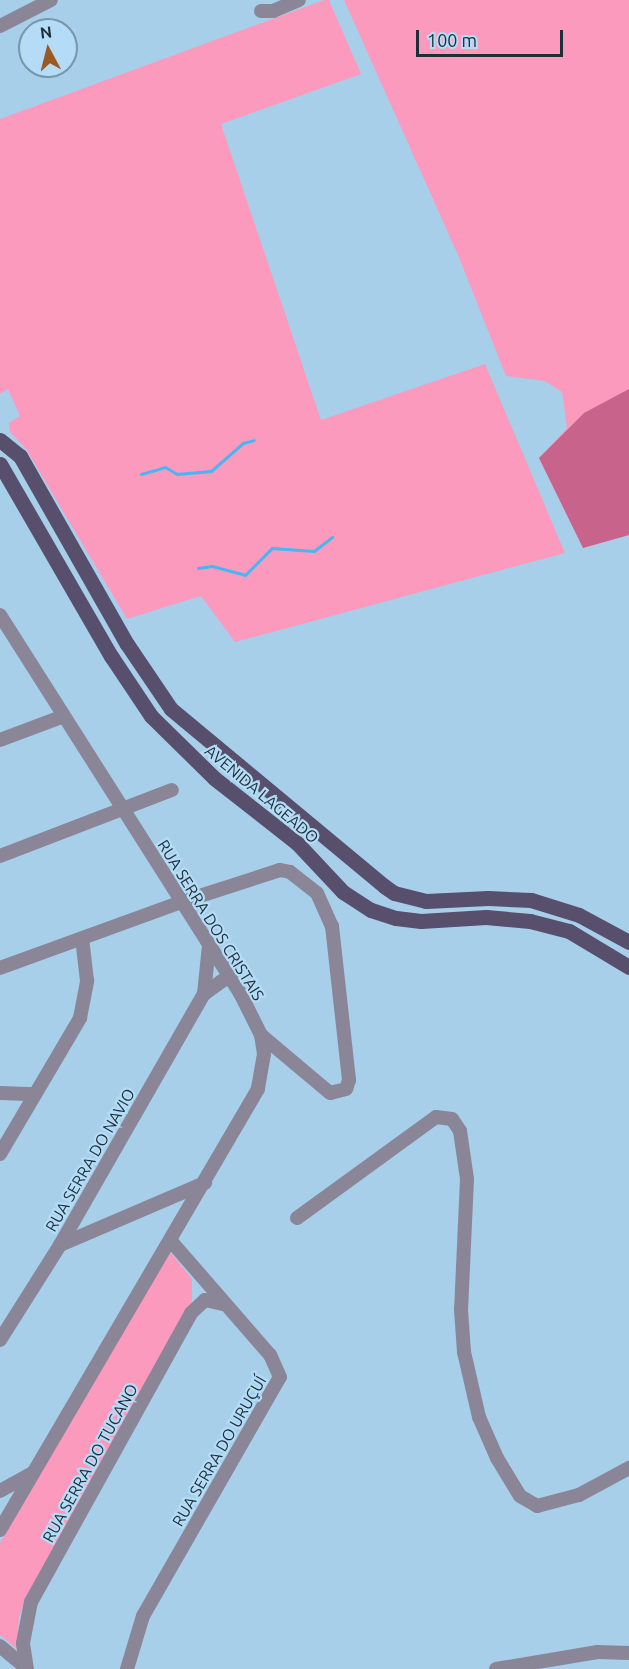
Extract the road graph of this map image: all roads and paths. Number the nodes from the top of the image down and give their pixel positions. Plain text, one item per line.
1 (51, 0) edge
2 (299, 0) edge
3 (261, 11) dead end
4 (0, 26) edge
5 (6, 444) edge
6 (0, 463) edge
7 (0, 615) edge
8 (64, 716) junction
9 (0, 740) edge
10 (172, 790) dead end
11 (123, 810) junction
12 (0, 856) edge
13 (181, 903) junction
14 (82, 938) junction
15 (629, 942) edge
16 (209, 945) junction
17 (629, 967) edge
18 (0, 968) edge
19 (229, 976) junction
20 (204, 994) junction
21 (261, 1035) junction
22 (0, 1093) edge
23 (35, 1094) junction
24 (0, 1154) edge
25 (205, 1182) junction
26 (297, 1218) dead end
27 (171, 1241) junction
28 (60, 1245) junction
29 (223, 1304) junction
30 (0, 1340) edge
31 (629, 1468) edge
32 (34, 1472) junction
33 (0, 1491) edge
34 (0, 1530) edge
35 (0, 1646) edge
36 (629, 1653) edge
37 (27, 1669) edge
38 (127, 1669) edge
39 (496, 1669) edge

1 - 4 street
2 - 3 street
5 - 6 main road
5 - 15 main road, AVENIDA LAGEADO
6 - 17 main road, AVENIDA LAGEADO
7 - 8 street, RUA SERRA DOS CRISTAIS
8 - 9 street
8 - 11 street, RUA SERRA DOS CRISTAIS
10 - 11 street
11 - 12 street
11 - 13 street, RUA SERRA DOS CRISTAIS
13 - 14 street
13 - 16 street, RUA SERRA DOS CRISTAIS
13 - 21 street
14 - 18 street
14 - 23 street
16 - 19 street, RUA SERRA DOS CRISTAIS
16 - 20 street, RUA SERRA DO NAVIO
19 - 20 street, RUA SERRA DO NAVIO
19 - 21 street, RUA SERRA DOS CRISTAIS
20 - 28 street, RUA SERRA DO NAVIO
21 - 25 street, RUA SERRA DOS CRISTAIS
22 - 23 street
23 - 24 street
25 - 27 street, RUA SERRA DOS CRISTAIS
25 - 28 street
26 - 31 street
27 - 29 street, RUA SERRA DO URUÇUÍ
27 - 32 street, RUA SERRA DOS CRISTAIS
28 - 30 street, RUA SERRA DO NAVIO
29 - 37 street, RUA SERRA DO TUCANO
29 - 38 street, RUA SERRA DO URUÇUÍ
32 - 33 street
32 - 34 street, RUA SERRA DOS CRISTAIS
35 - 37 street
36 - 39 street

